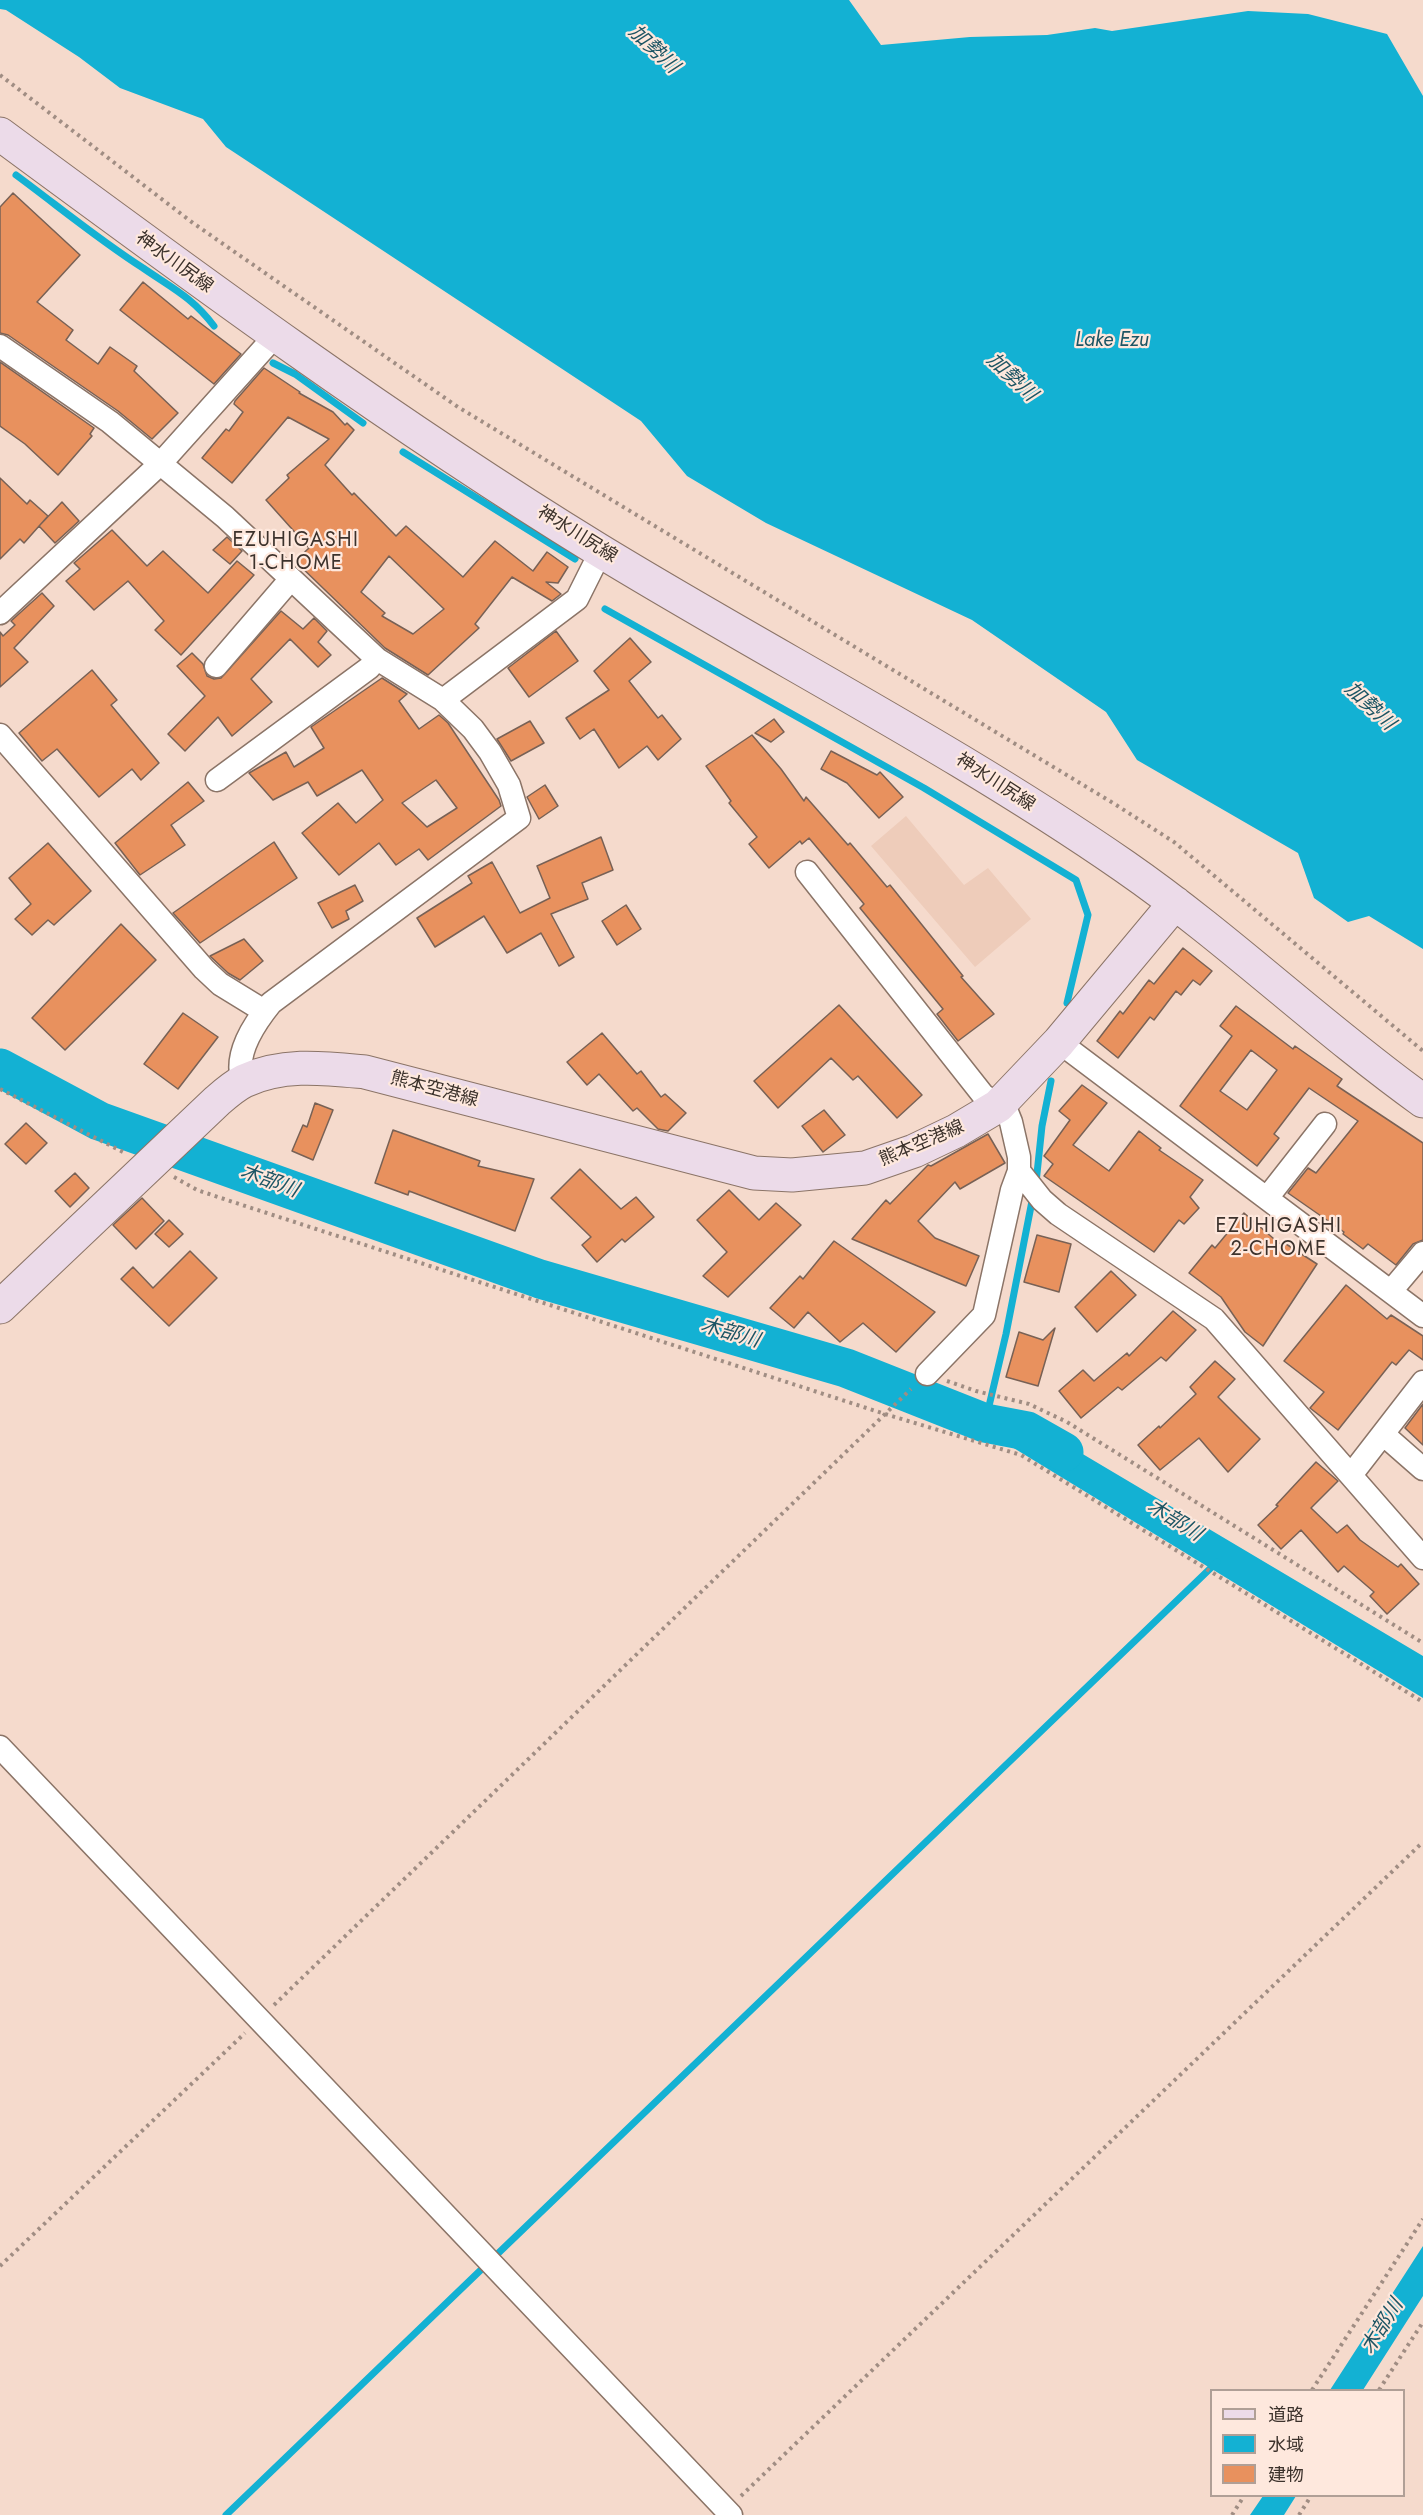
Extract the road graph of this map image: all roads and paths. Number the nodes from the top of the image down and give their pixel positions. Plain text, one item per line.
1 (0, 75) edge
2 (0, 134) edge
3 (274, 336) junction
4 (0, 346) edge
5 (161, 463) junction
6 (601, 551) junction
7 (291, 580) junction
8 (0, 613) edge
9 (376, 659) junction
10 (216, 666) dead end
11 (443, 700) junction
12 (0, 735) edge
13 (217, 780) dead end
14 (807, 872) dead end
15 (1175, 903) junction
16 (264, 1011) junction
17 (1059, 1042) junction
18 (1423, 1051) edge
19 (243, 1082) junction
20 (0, 1089) edge
21 (1423, 1101) edge
22 (998, 1106) junction
23 (1325, 1124) dead end
24 (150, 1163) junction
25 (1022, 1173) junction
26 (1267, 1198) junction
27 (1423, 1253) edge
28 (1391, 1291) junction
29 (0, 1307) edge
30 (1423, 1316) edge
31 (920, 1380) joint
32 (1423, 1382) edge
33 (976, 1391) dead end
34 (885, 1414) junction
35 (1383, 1434) junction
36 (1423, 1468) edge
37 (1351, 1475) junction
38 (1423, 1558) edge
39 (1423, 1643) edge
40 (1423, 1702) edge
41 (0, 1748) edge
42 (1423, 1842) edge
43 (259, 2019) junction
44 (1423, 2219) edge
45 (0, 2266) edge
46 (1423, 2322) edge
47 (1313, 2389) edge
48 (1380, 2389) edge
49 (1243, 2497) edge
50 (1310, 2497) edge
51 (729, 2512) edge
52 (1232, 2515) edge
53 (1299, 2515) edge

1 - 18 path
2 - 3 main road, 神水川尻線
3 - 5 street
3 - 6 main road, 神水川尻線
4 - 5 street
5 - 7 street
5 - 8 street
6 - 11 street
6 - 15 main road, 神水川尻線
7 - 9 street
7 - 10 street
9 - 11 street
9 - 13 street
11 - 16 street
12 - 16 street
14 - 22 street
15 - 17 main road, 熊本空港線
15 - 21 main road
16 - 19 street
17 - 22 main road, 熊本空港線
17 - 26 street
19 - 22 main road, 熊本空港線
19 - 24 main road, 熊本空港線
20 - 24 path
22 - 25 street
23 - 26 street
24 - 29 main road
24 - 34 path
25 - 31 street
25 - 37 street
26 - 28 street
27 - 28 street
28 - 30 street
31 - 34 path
32 - 35 street
33 - 39 path
34 - 40 path
34 - 43 path
35 - 36 street
35 - 37 street
37 - 38 street
41 - 43 street
42 - 51 path
43 - 45 path
43 - 51 street
44 - 47 path
46 - 48 path
49 - 52 path
50 - 53 path

